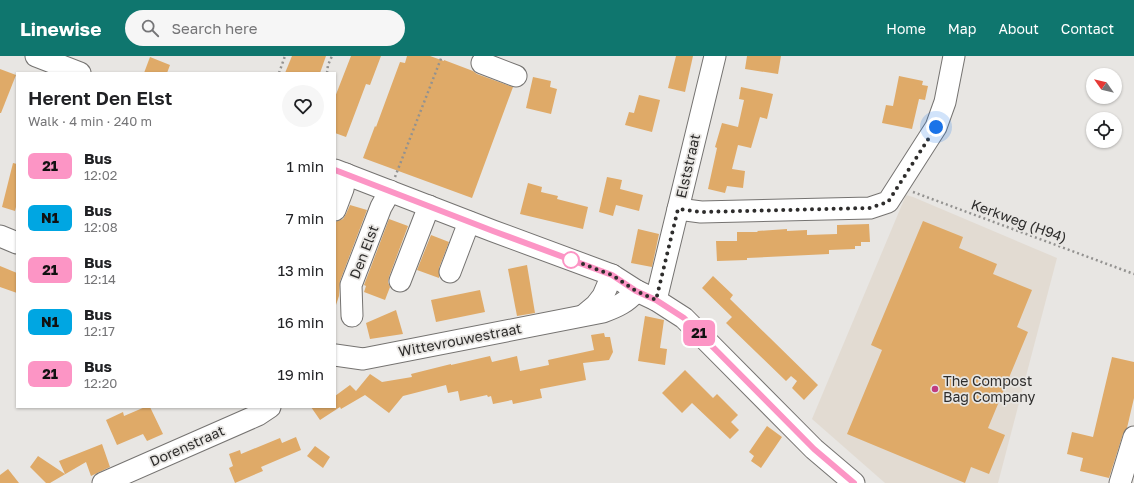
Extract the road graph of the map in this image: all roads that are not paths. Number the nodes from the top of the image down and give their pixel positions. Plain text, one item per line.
1 (36, 56) edge
2 (714, 56) edge
3 (954, 56) edge
4 (482, 63) dead end
5 (77, 72) edge
6 (516, 76) dead end
7 (341, 172) edge
8 (390, 191) junction
9 (428, 206) junction
10 (336, 207) edge
11 (678, 209) junction
12 (469, 222) junction
13 (0, 236) edge
14 (16, 243) edge
15 (450, 272) dead end
16 (612, 275) junction
17 (400, 282) dead end
18 (636, 291) junction
19 (656, 300) junction
20 (584, 315) junction
21 (352, 316) dead end
22 (338, 358) edge
23 (268, 408) edge
24 (1134, 437) edge
25 (103, 483) edge
26 (854, 483) edge
27 (1120, 483) edge

1 - 5 street
2 - 11 street, Elststraat
3 - 11 street
4 - 6 street
7 - 8 street
7 - 10 street
8 - 9 street
8 - 21 street, Den Elst
9 - 12 street
9 - 17 street
11 - 19 street, Elststraat
12 - 15 street
12 - 16 street
13 - 14 street
16 - 18 street
16 - 20 street
18 - 19 street
18 - 20 street, Wittevrouwestraat
19 - 26 street
20 - 22 street, Wittevrouwestraat
23 - 25 street, Dorenstraat
24 - 27 street

